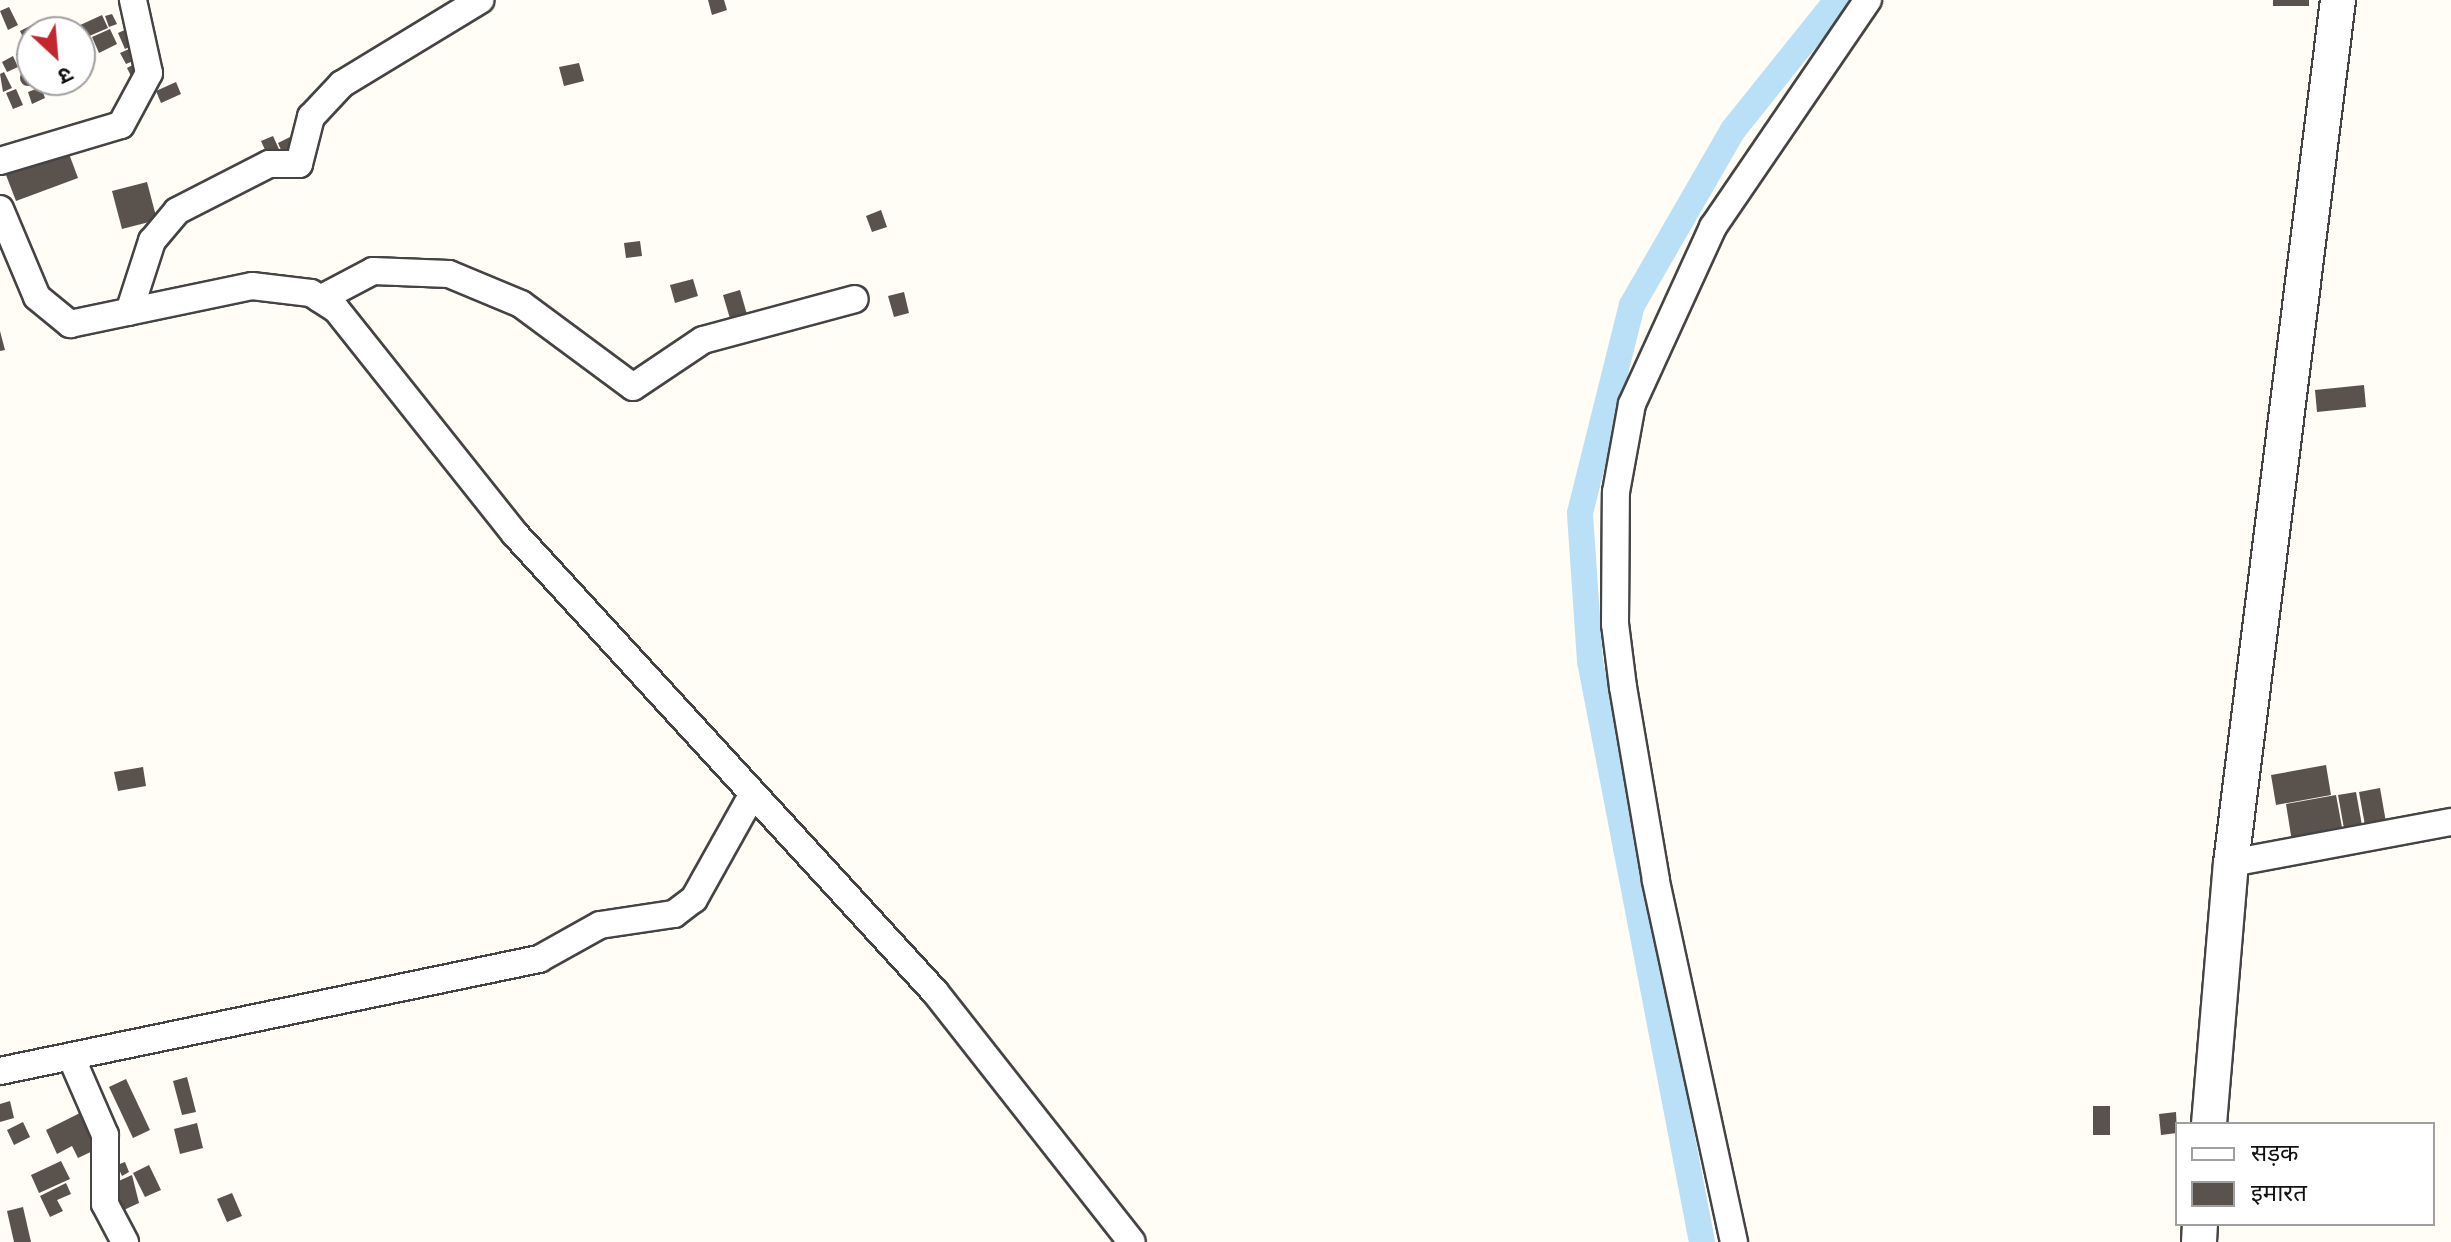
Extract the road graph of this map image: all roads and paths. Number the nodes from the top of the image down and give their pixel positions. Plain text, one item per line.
1 (133, 0) edge
2 (480, 0) edge
3 (1868, 0) edge
4 (2338, 0) edge
5 (0, 161) edge
6 (0, 209) edge
7 (320, 299) junction
8 (855, 299) dead end
9 (129, 312) junction
10 (751, 797) junction
11 (2451, 822) edge
12 (2231, 863) junction
13 (72, 1059) junction
14 (0, 1071) edge
15 (2209, 1122) edge
16 (125, 1242) edge
17 (1132, 1242) edge
18 (1734, 1242) edge

1 - 5 street
2 - 9 street
3 - 18 street
4 - 12 street
6 - 9 street
7 - 8 street
7 - 9 street
7 - 10 street
10 - 13 street
10 - 17 street
11 - 12 street
12 - 15 street
13 - 14 street
13 - 16 street

